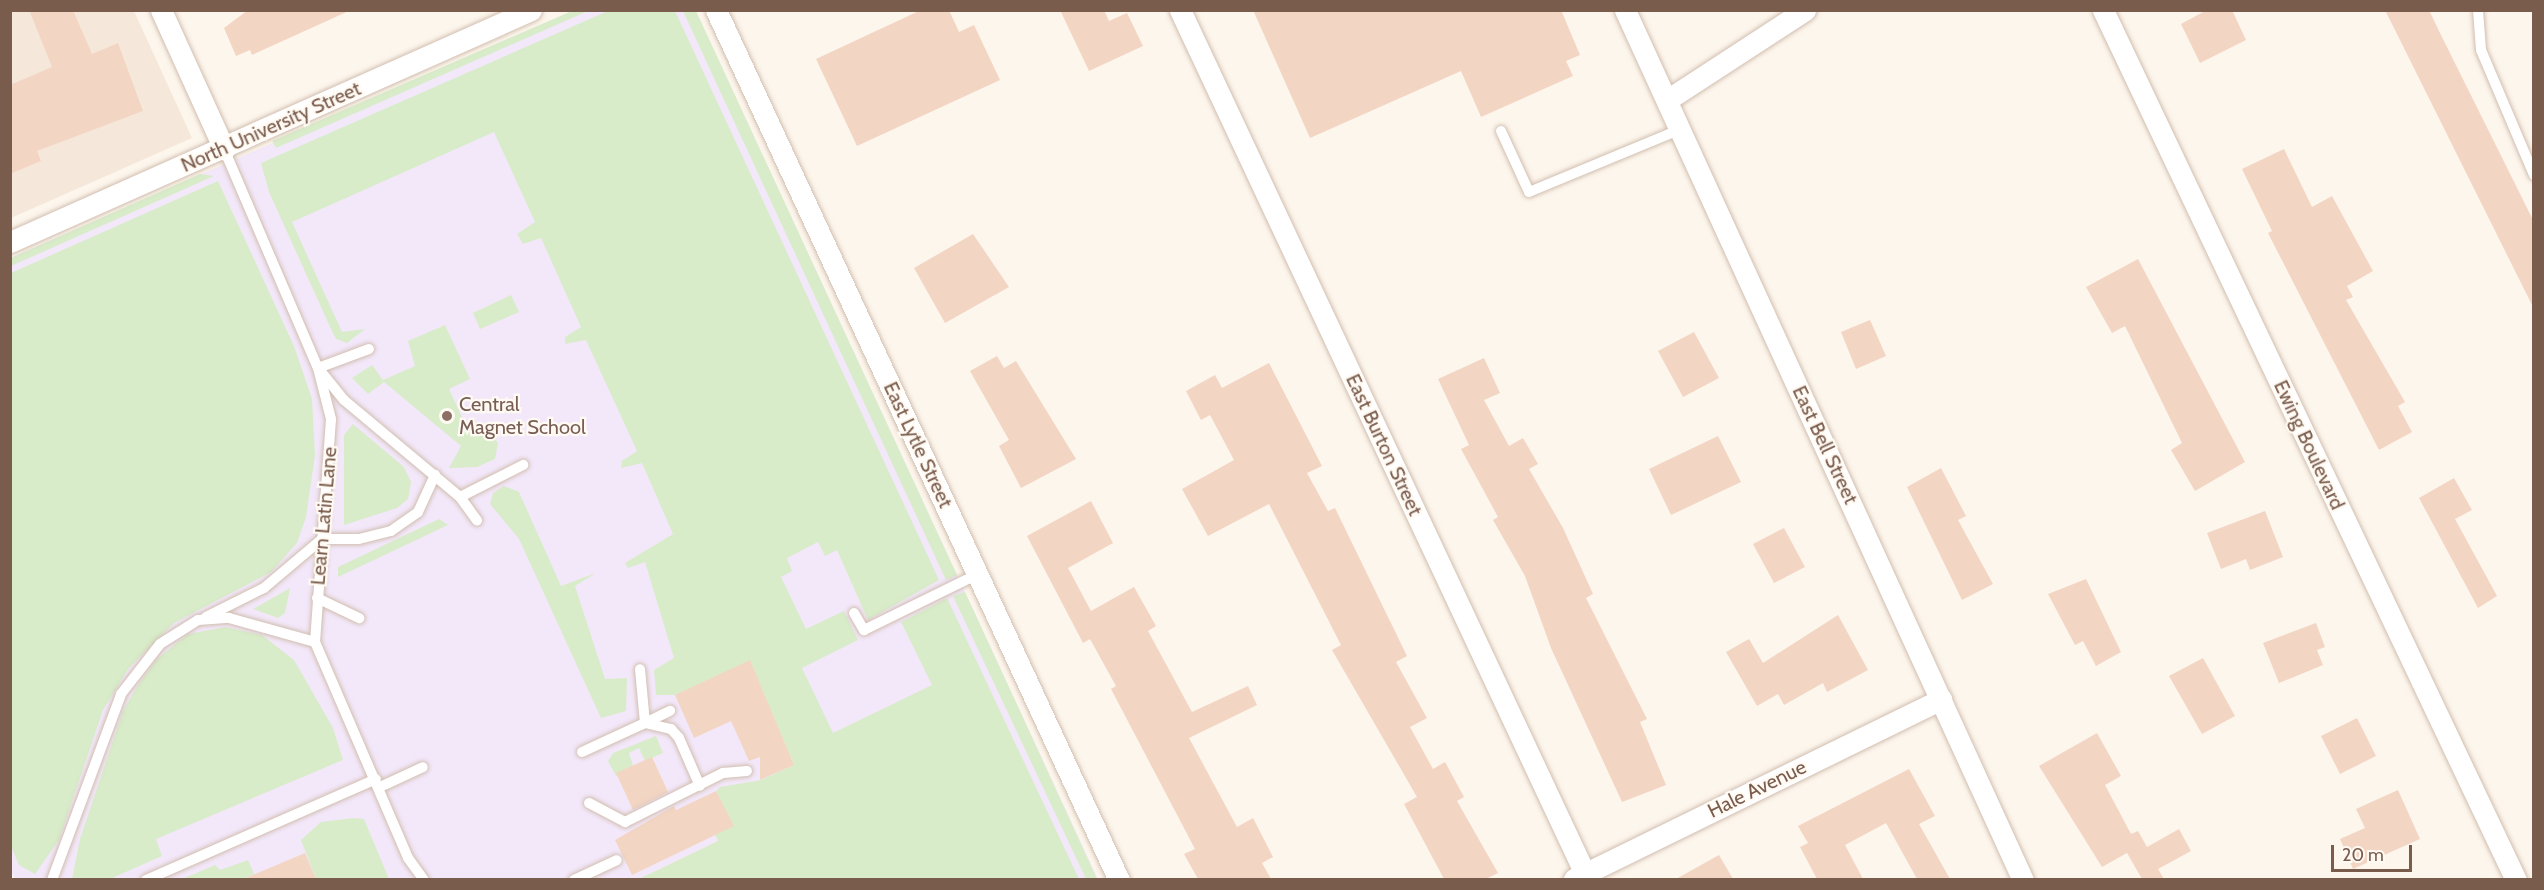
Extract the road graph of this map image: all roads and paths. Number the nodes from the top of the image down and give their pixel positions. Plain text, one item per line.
1 (161, 10) edge
2 (531, 10) edge
3 (716, 10) edge
4 (1180, 10) edge
5 (1626, 10) edge
6 (1805, 10) edge
7 (2103, 10) edge
8 (2478, 10) edge
9 (1668, 100) junction
10 (1681, 129) junction
11 (1501, 131) dead end
12 (224, 149) junction
13 (2534, 175) edge
14 (10, 242) edge
15 (369, 349) dead end
16 (318, 368) junction
17 (524, 465) dead end
18 (435, 475) junction
19 (460, 497) junction
20 (477, 520) dead end
21 (322, 539) junction
22 (978, 574) junction
23 (317, 598) junction
24 (855, 613) dead end
25 (359, 618) dead end
26 (198, 620) junction
27 (315, 642) junction
28 (640, 669) dead end
29 (1941, 699) junction
30 (670, 711) dead end
31 (645, 723) junction
32 (582, 752) dead end
33 (423, 767) dead end
34 (747, 771) dead end
35 (378, 783) junction
36 (700, 786) junction
37 (589, 803) dead end
38 (617, 860) dead end
39 (1583, 877) edge
40 (52, 879) edge
41 (146, 879) edge
42 (424, 879) edge
43 (574, 879) edge
44 (1119, 879) edge
45 (2023, 879) edge
46 (2516, 879) edge

1 - 12 street
2 - 12 street, North University Street
3 - 22 street, East Lytle Street
4 - 39 street, East Burton Street
5 - 9 street, East Bell Street
6 - 9 street
7 - 46 street, Ewing Boulevard
8 - 13 lane
9 - 10 street, East Bell Street
10 - 11 lane
10 - 29 street, East Bell Street
12 - 14 street, North University Street
12 - 16 lane, Learn Latin Lane
15 - 16 lane
16 - 18 lane
16 - 21 lane, Learn Latin Lane
17 - 19 lane
18 - 19 lane
18 - 21 lane
19 - 20 lane
21 - 23 lane, Learn Latin Lane
21 - 26 lane
22 - 24 lane
22 - 44 street, East Lytle Street
23 - 25 lane
23 - 27 lane, Learn Latin Lane
26 - 27 lane
26 - 40 lane
27 - 35 lane, Learn Latin Lane
28 - 31 lane
29 - 39 street, Hale Avenue
29 - 45 street, East Bell Street
30 - 31 lane
31 - 32 lane
31 - 36 lane
33 - 35 lane
34 - 36 lane
35 - 41 lane
35 - 42 lane, Learn Latin Lane
36 - 37 lane
38 - 43 lane

